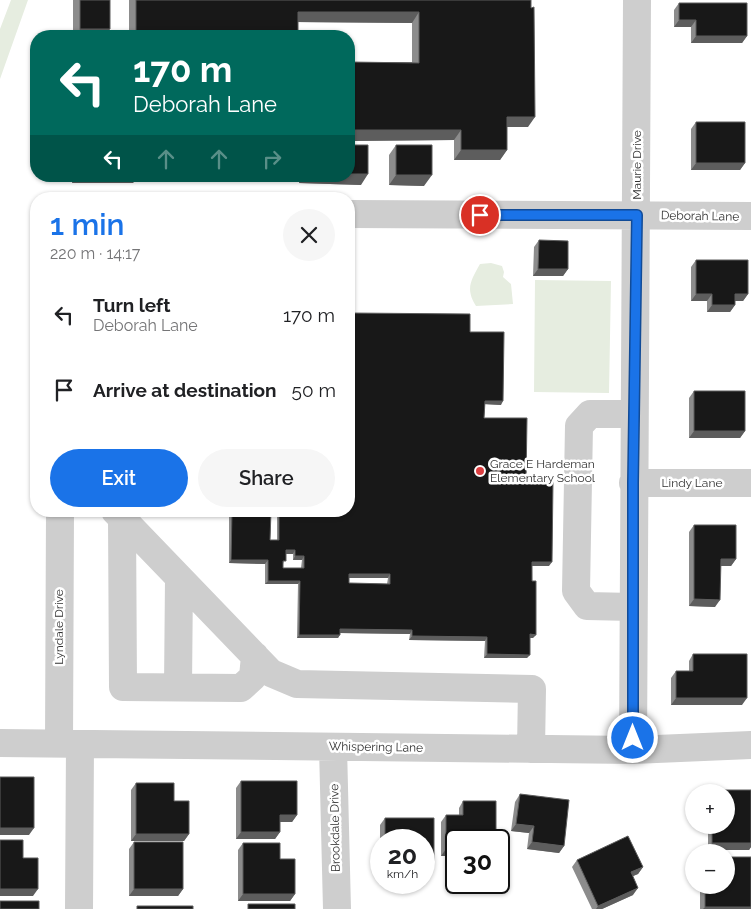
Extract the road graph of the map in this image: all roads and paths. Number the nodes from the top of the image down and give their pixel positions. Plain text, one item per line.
1 (637, 0) edge
2 (355, 214) edge
3 (637, 215) junction
4 (751, 216) edge
5 (634, 414) junction
6 (633, 483) junction
7 (751, 483) edge
8 (60, 517) edge
9 (118, 517) edge
10 (120, 517) edge
11 (179, 579) junction
12 (633, 607) junction
13 (255, 656) junction
14 (178, 687) junction
15 (0, 743) edge
16 (69, 744) junction
17 (751, 745) edge
18 (333, 747) junction
19 (531, 749) junction
20 (633, 750) junction
21 (79, 909) edge
22 (337, 909) edge

1 - 3 street, Maurie Drive
2 - 3 street, Deborah Lane
3 - 4 street, Deborah Lane
3 - 5 street, Maurie Drive
5 - 6 street, Maurie Drive
5 - 12 street
6 - 7 street, Lindy Lane
6 - 12 street, Maurie Drive
8 - 16 street, Lyndale Drive
9 - 14 street
10 - 11 street
11 - 13 street
11 - 14 street
12 - 20 street, Maurie Drive
13 - 14 street
13 - 19 street
15 - 16 street, Whispering Lane
16 - 18 street, Whispering Lane
16 - 21 street, Lyndale Drive
17 - 20 street, Whispering Lane
18 - 19 street, Whispering Lane
18 - 22 street, Brookdale Drive
19 - 20 street, Whispering Lane

